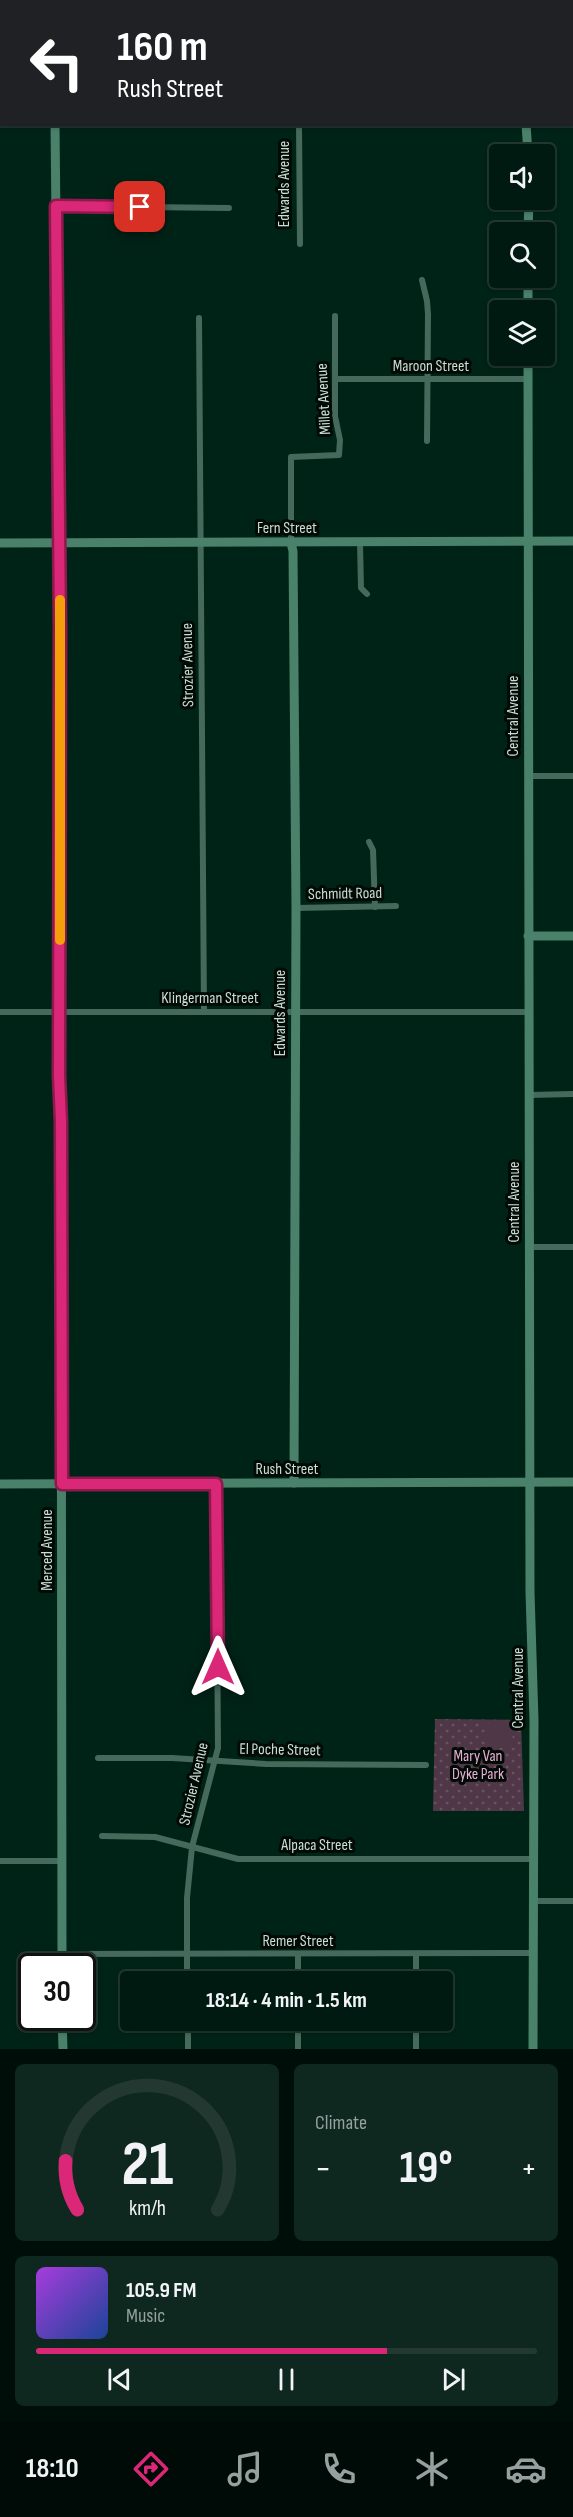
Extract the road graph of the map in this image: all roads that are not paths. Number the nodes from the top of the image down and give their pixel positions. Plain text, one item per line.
1 (55, 126) edge
2 (299, 126) edge
3 (526, 126) edge
4 (527, 144) edge
5 (56, 206) junction
6 (230, 208) dead end
7 (300, 244) dead end
8 (422, 280) dead end
9 (335, 316) dead end
10 (200, 318) dead end
11 (528, 366) edge
12 (528, 379) junction
13 (335, 380) junction
14 (426, 380) junction
15 (427, 441) dead end
16 (528, 541) junction
17 (573, 541) edge
18 (0, 543) edge
19 (58, 543) junction
20 (199, 543) junction
21 (291, 543) junction
22 (360, 543) junction
23 (367, 594) dead end
24 (528, 776) junction
25 (573, 776) edge
26 (369, 842) dead end
27 (396, 906) dead end
28 (375, 907) junction
29 (296, 908) junction
30 (528, 936) junction
31 (573, 936) edge
32 (0, 1012) edge
33 (59, 1012) junction
34 (204, 1012) junction
35 (528, 1012) junction
36 (295, 1013) junction
37 (529, 1095) junction
38 (573, 1095) edge
39 (530, 1247) junction
40 (573, 1247) edge
41 (573, 1482) edge
42 (294, 1483) junction
43 (530, 1483) junction
44 (0, 1484) edge
45 (62, 1484) junction
46 (216, 1484) junction
47 (98, 1758) dead end
48 (216, 1762) junction
49 (426, 1765) dead end
50 (102, 1836) dead end
51 (192, 1847) junction
52 (534, 1859) junction
53 (0, 1861) edge
54 (63, 1861) junction
55 (534, 1901) junction
56 (573, 1901) edge
57 (62, 1953) edge
58 (534, 1953) junction
59 (96, 1954) edge
60 (187, 1954) junction
61 (298, 1954) junction
62 (416, 1954) junction
63 (188, 1971) edge
64 (298, 1971) edge
65 (416, 1971) edge
66 (63, 2031) edge
67 (188, 2031) edge
68 (298, 2031) edge
69 (416, 2031) edge
70 (63, 2049) edge
71 (188, 2049) edge
72 (298, 2049) edge
73 (416, 2049) edge
74 (533, 2049) edge

1 - 5 street, Merced Avenue
2 - 7 street, Edwards Avenue
3 - 4 street
5 - 6 street
5 - 19 street, Merced Avenue
8 - 14 street
9 - 13 street, Millet Avenue
10 - 20 street, Strozier Avenue
11 - 12 street, Central Avenue
12 - 14 street, Maroon Street
12 - 16 street, Central Avenue
13 - 14 street, Maroon Street
13 - 21 street, Millet Avenue
14 - 15 street
16 - 17 street, Fern Street
16 - 22 street, Fern Street
16 - 24 street, Central Avenue
18 - 19 street, Fern Street
19 - 20 street, Fern Street
19 - 33 street, Merced Avenue
20 - 21 street, Fern Street
20 - 34 street, Strozier Avenue
21 - 22 street, Fern Street
21 - 29 street, Edwards Avenue
22 - 23 street
24 - 25 street
24 - 30 street, Central Avenue
26 - 28 street
27 - 28 street, Schmidt Road
28 - 29 street, Schmidt Road
29 - 36 street, Edwards Avenue
30 - 31 street
30 - 35 street, Central Avenue
32 - 33 street, Klingerman Street
33 - 34 street, Klingerman Street
33 - 45 street, Merced Avenue
34 - 36 street, Klingerman Street
35 - 36 street, Klingerman Street
35 - 37 street, Central Avenue
36 - 42 street, Edwards Avenue
37 - 38 street
37 - 39 street, Central Avenue
39 - 40 street
39 - 43 street, Central Avenue
41 - 43 street, Rush Street
42 - 43 street, Rush Street
42 - 46 street, Rush Street
43 - 52 street, Central Avenue
44 - 45 street, Rush Street
45 - 46 street, Rush Street
45 - 54 street, Merced Avenue
46 - 48 street, Strozier Avenue
47 - 48 street, El Poche Street
48 - 49 street, El Poche Street
48 - 51 street, Strozier Avenue
50 - 51 street, Alpaca Street
51 - 52 street, Alpaca Street
51 - 60 street, Strozier Avenue
52 - 55 street, Central Avenue
53 - 54 street
54 - 57 street, Merced Avenue
55 - 56 street
55 - 58 street, Central Avenue
58 - 62 street, Remer Street
58 - 74 street, Central Avenue
59 - 60 street, Remer Street
60 - 61 street, Remer Street
60 - 63 street, Strozier Avenue
61 - 62 street, Remer Street
61 - 64 street
62 - 65 street
66 - 70 street
67 - 71 street
68 - 72 street
69 - 73 street

